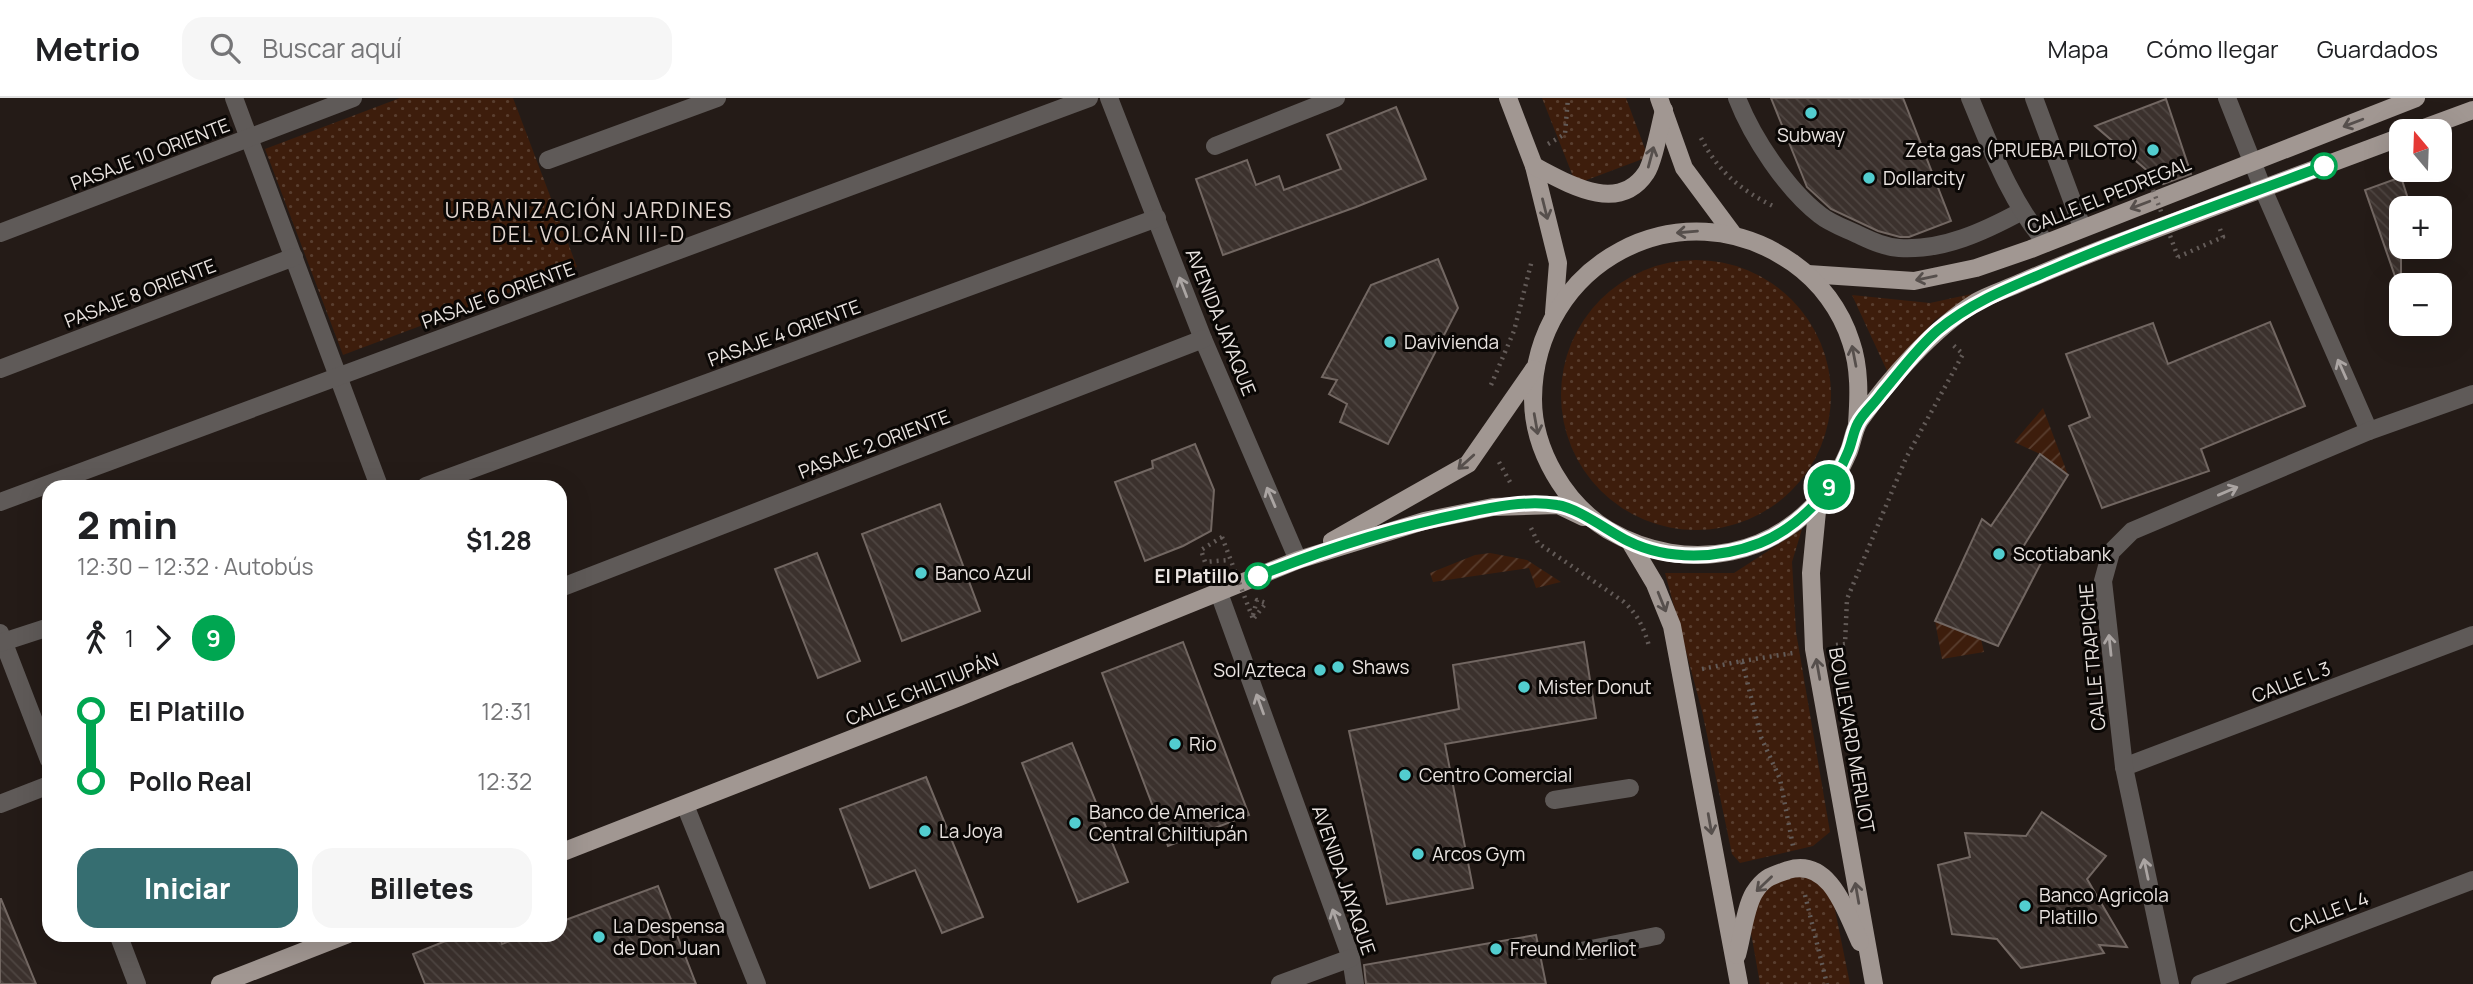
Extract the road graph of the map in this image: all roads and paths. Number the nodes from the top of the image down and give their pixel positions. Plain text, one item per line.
1 (234, 98) edge
2 (353, 98) edge
3 (717, 98) edge
4 (1089, 98) edge
5 (1110, 98) edge
6 (1336, 98) edge
7 (1508, 98) edge
8 (1737, 98) edge
9 (1970, 98) edge
10 (2034, 98) edge
11 (2227, 98) edge
12 (2416, 98) edge
13 (1661, 104) edge
14 (2473, 110) edge
15 (2449, 119) edge
16 (249, 138) junction
17 (2389, 142) edge
18 (1215, 146) dead end
19 (548, 160) dead end
20 (2251, 161) junction
21 (1534, 166) junction
22 (2263, 189) junction
23 (2153, 190) dead end
24 (2022, 211) junction
25 (1157, 218) junction
26 (2082, 228) junction
27 (0, 233) edge
28 (1733, 234) junction
29 (2223, 237) dead end
30 (2046, 243) junction
31 (294, 257) junction
32 (1808, 274) junction
33 (1554, 313) junction
34 (1938, 330) junction
35 (1203, 340) junction
36 (1535, 368) junction
37 (0, 369) edge
38 (338, 376) junction
39 (2473, 394) edge
40 (1857, 424) junction
41 (2369, 431) junction
42 (59, 480) edge
43 (377, 480) edge
44 (442, 480) edge
45 (42, 486) edge
46 (1818, 501) junction
47 (0, 502) edge
48 (1599, 524) junction
49 (1630, 542) junction
50 (1240, 559) dead end
51 (1298, 560) junction
52 (567, 585) edge
53 (1219, 593) junction
54 (1253, 619) dead end
55 (42, 629) edge
56 (2473, 635) edge
57 (1, 640) edge
58 (1814, 649) junction
59 (1742, 661) dead end
60 (42, 742) edge
61 (2124, 767) junction
62 (42, 787) edge
63 (1630, 788) dead end
64 (4, 800) edge
65 (1554, 800) dead end
66 (685, 805) junction
67 (567, 850) edge
68 (2473, 880) edge
69 (1656, 936) dead end
70 (121, 942) edge
71 (328, 942) edge
72 (1581, 951) dead end
73 (1351, 958) junction
74 (1735, 962) junction
75 (1870, 964) junction
76 (137, 984) edge
77 (220, 984) edge
78 (757, 984) edge
79 (1280, 984) edge
80 (1355, 984) edge
81 (1739, 984) edge
82 (1874, 984) edge
83 (2170, 984) edge
84 (2200, 984) edge

1 - 16 street
2 - 16 street, PASAJE 10 ORIENTE
3 - 19 street
4 - 38 street, PASAJE 6 ORIENTE
5 - 25 street, AVENIDA JAYAQUE
6 - 18 street
7 - 21 main road
8 - 24 street
9 - 24 street
10 - 26 street
11 - 20 street
12 -> 20 main road, CALLE EL PEDREGAL
21 -> 13 main road
13 - 28 main road
14 - 15 main road
16 - 27 street, PASAJE 10 ORIENTE
16 - 31 street
17 - 22 main road
20 - 22 street
20 -> 26 main road, CALLE EL PEDREGAL
21 -> 33 main road
22 - 34 main road
41 -> 22 street
23 - 29 path, bridge
24 - 30 street
35 -> 25 street, AVENIDA JAYAQUE
25 - 44 street, PASAJE 4 ORIENTE
26 - 30 main road, CALLE EL PEDREGAL
28 - 32 main road
28 -> 33 main road
30 -> 32 main road, CALLE EL PEDREGAL
31 - 37 street, PASAJE 8 ORIENTE
31 - 38 street
40 -> 32 main road
33 - 36 main road
34 - 40 main road
34 - 58 path
51 -> 35 street, AVENIDA JAYAQUE
35 - 52 street, PASAJE 2 ORIENTE
36 -> 48 main road
36 -> 51 main road, CALLE CHILTIUPÁN
38 - 42 street, PASAJE 6 ORIENTE
38 - 43 street
39 - 41 street, CALLE TRAPICHE
40 - 46 main road
61 -> 41 street, CALLE TRAPICHE
45 - 47 street, PASAJE 6 ORIENTE
46 - 49 main road
46 - 58 main road, BOULEVARD MERLIOT
48 - 49 main road
48 - 51 main road, CALLE CHILTIUPÁN
49 -> 74 main road
50 - 54 path, bridge
51 - 53 main road, CALLE CHILTIUPÁN
53 - 66 main road, CALLE CHILTIUPÁN
73 -> 53 street, AVENIDA JAYAQUE
55 - 57 street
56 - 61 street, CALLE L 3
57 - 60 street
58 - 59 path
75 -> 58 main road, BOULEVARD MERLIOT
83 -> 61 street, CALLE TRAPICHE
62 - 64 street
63 - 65 street
66 - 67 main road, CALLE CHILTIUPÁN
66 - 78 street
68 - 84 street, CALLE L 4
69 - 72 street
70 - 76 street
71 - 77 main road
73 - 79 street
73 - 80 street, AVENIDA JAYAQUE
75 -> 74 main road
74 - 81 main road
75 - 82 main road, BOULEVARD MERLIOT

